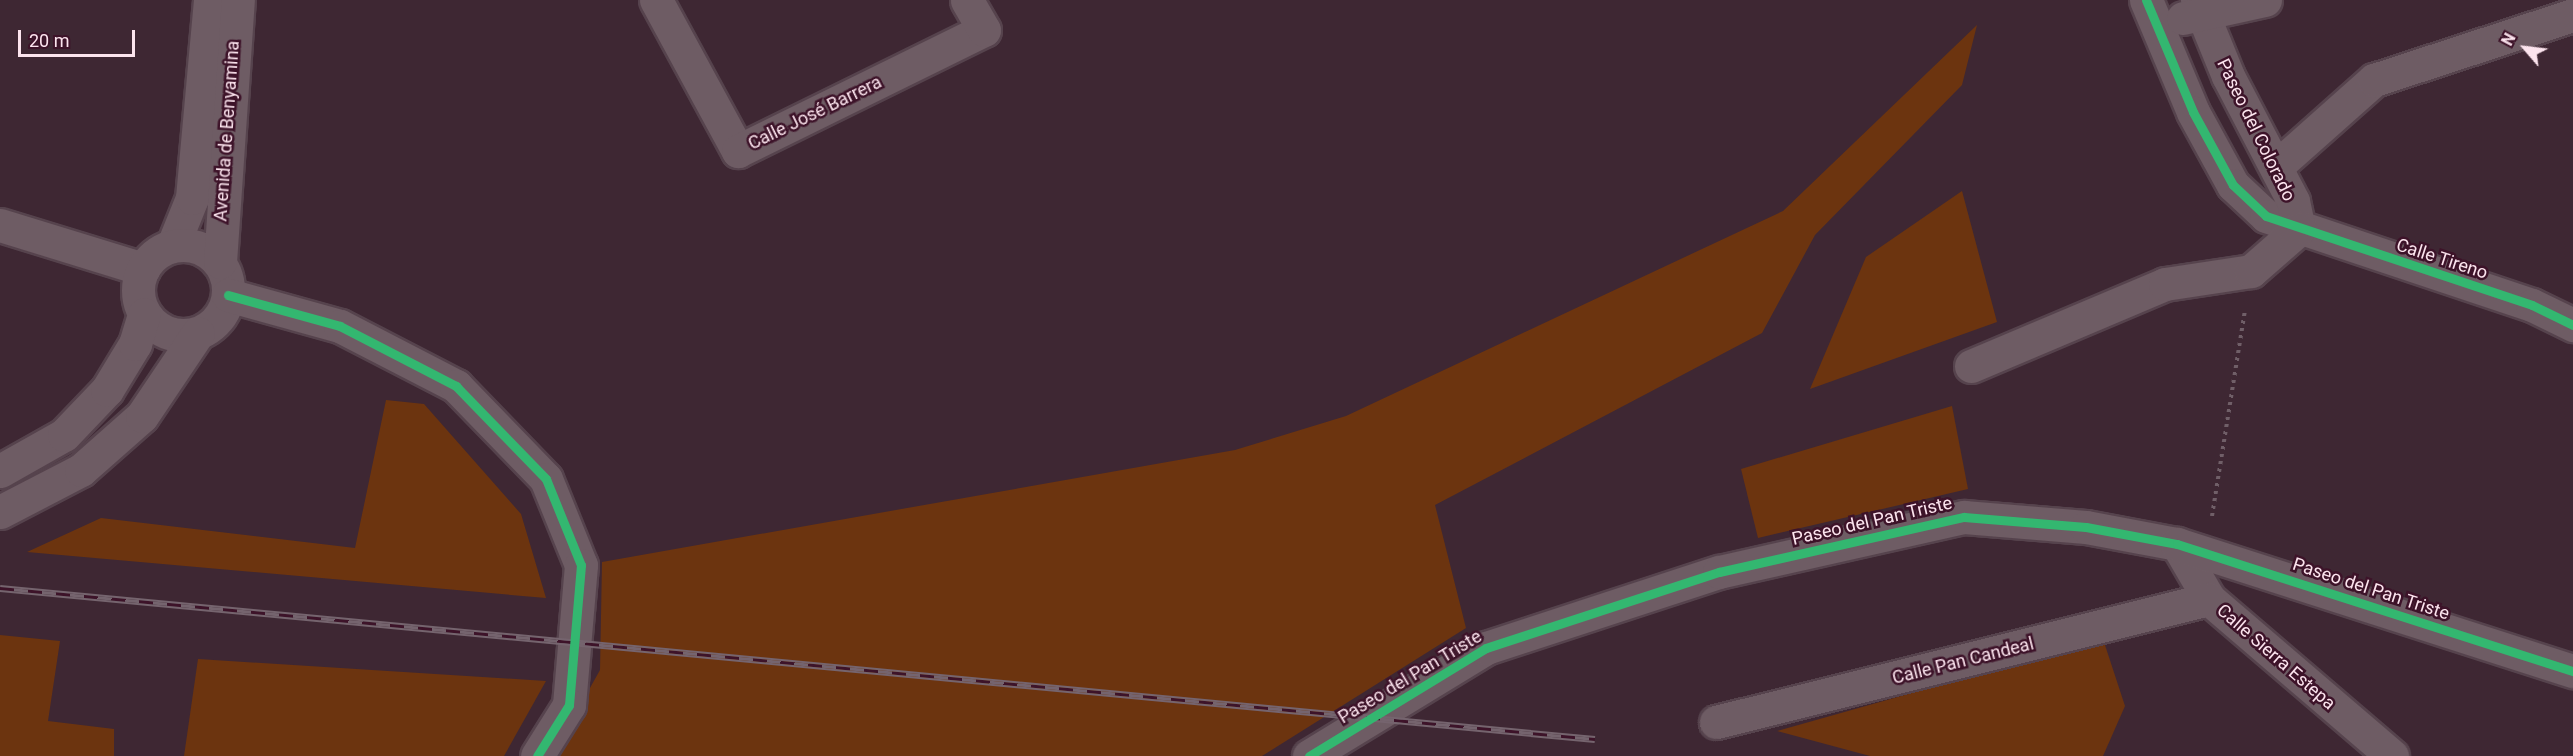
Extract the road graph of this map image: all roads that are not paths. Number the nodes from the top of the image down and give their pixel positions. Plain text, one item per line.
1 (210, 0) edge
2 (238, 0) edge
3 (656, 0) edge
4 (967, 0) edge
5 (2265, 0) edge
6 (2199, 6) edge
7 (2152, 13) edge
8 (2573, 15) edge
9 (2277, 166) junction
10 (0, 225) edge
11 (2299, 229) junction
12 (173, 245) junction
13 (220, 262) junction
14 (143, 269) junction
15 (228, 295) junction
16 (144, 314) junction
17 (2573, 325) edge
18 (198, 333) junction
19 (1971, 366) dead end
20 (0, 471) edge
21 (0, 513) edge
22 (2191, 549) junction
23 (2210, 599) junction
24 (2573, 671) edge
25 (1716, 722) dead end
26 (537, 756) edge
27 (1309, 756) edge
28 (2392, 756) edge

1 - 12 street, Avenida de Benyamina
2 - 13 street, Avenida de Benyamina
3 - 4 street, Calle José Barrera
5 - 6 street
6 - 7 street
6 - 9 street, Paseo del Colorado
7 - 11 street, Paseo del Colorado
8 - 9 street
9 - 11 street, Paseo del Colorado
10 - 14 street
11 - 17 street, Calle Tireno
11 - 19 street
12 - 13 street
12 - 14 street, Avenida de Benyamina
13 - 15 street, Avenida de Benyamina
14 - 16 street
15 - 18 street
15 - 26 street
16 - 18 street
16 - 20 street
18 - 21 street
22 - 23 street, Calle Sierra Estepa
22 - 24 street, Paseo del Pan Triste
22 - 27 street, Paseo del Pan Triste
23 - 25 street, Calle Pan Candeal
23 - 28 street, Calle Sierra Estepa

